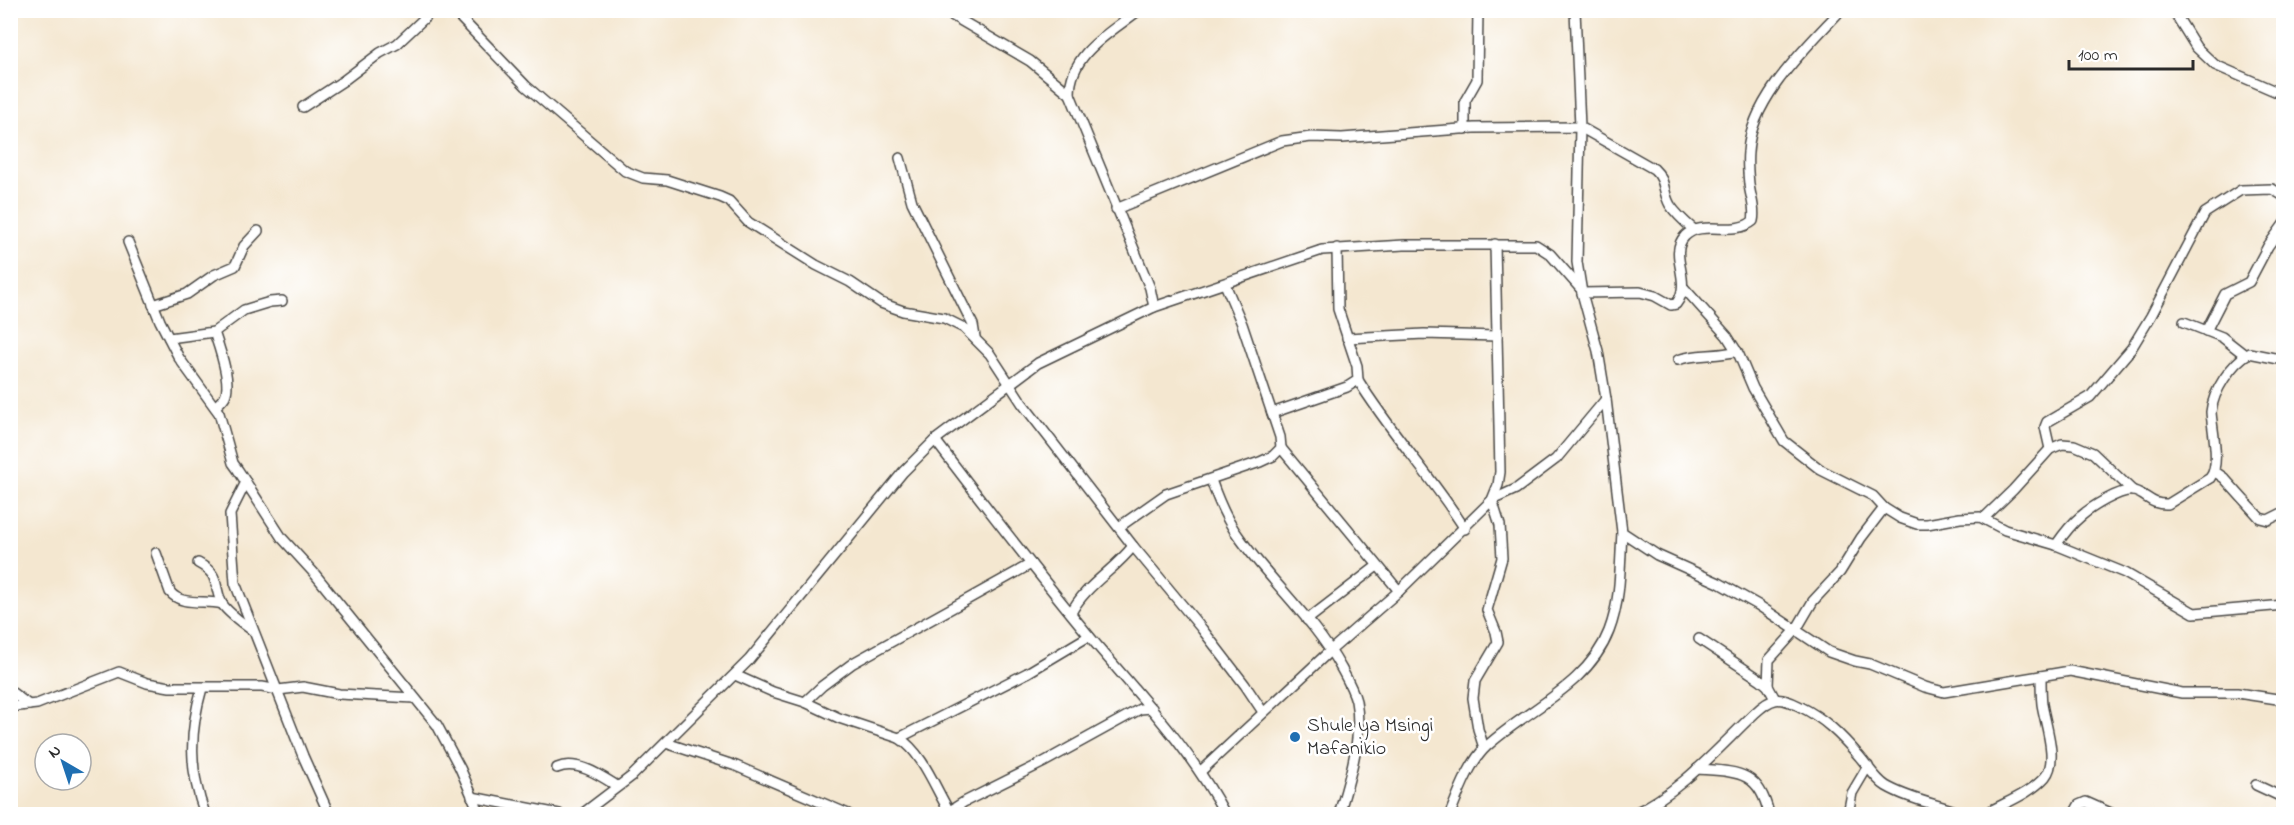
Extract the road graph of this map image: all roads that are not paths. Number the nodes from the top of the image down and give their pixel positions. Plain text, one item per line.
1 (433, 10) edge
2 (453, 10) edge
3 (943, 10) edge
4 (1139, 10) edge
5 (1478, 10) edge
6 (1575, 10) edge
7 (2173, 10) edge
8 (1842, 11) edge
9 (1070, 94) junction
10 (2283, 95) edge
11 (303, 107) dead end
12 (1580, 128) junction
13 (1465, 129) junction
14 (900, 158) dead end
15 (2283, 196) edge
16 (1116, 208) junction
17 (2283, 224) edge
18 (1694, 230) junction
19 (258, 231) dead end
20 (128, 242) dead end
21 (1495, 244) junction
22 (1337, 248) junction
23 (1225, 284) junction
24 (1684, 288) junction
25 (1582, 291) junction
26 (282, 301) dead end
27 (153, 305) junction
28 (1154, 307) junction
29 (2184, 322) dead end
30 (2206, 331) junction
31 (214, 332) junction
32 (1497, 336) junction
33 (975, 337) junction
34 (169, 338) junction
35 (1347, 338) junction
36 (1737, 351) junction
37 (2245, 354) junction
38 (1678, 360) dead end
39 (2283, 360) edge
40 (1358, 380) junction
41 (1010, 385) junction
42 (1606, 399) junction
43 (215, 407) junction
44 (1272, 413) junction
45 (935, 440) junction
46 (1281, 448) junction
47 (2050, 449) junction
48 (2214, 471) junction
49 (1211, 480) junction
50 (246, 482) junction
51 (2133, 491) junction
52 (1492, 500) junction
53 (1884, 508) junction
54 (2283, 512) edge
55 (1984, 518) junction
56 (1119, 527) junction
57 (1465, 529) junction
58 (1622, 532) junction
59 (2056, 545) junction
60 (1133, 546) junction
61 (156, 553) dead end
62 (198, 563) dead end
63 (1031, 564) junction
64 (1377, 566) junction
65 (1399, 591) junction
66 (222, 604) junction
67 (2283, 605) edge
68 (1071, 613) junction
69 (1307, 621) junction
70 (1796, 630) junction
71 (255, 632) junction
72 (1089, 636) junction
73 (1699, 639) dead end
74 (1331, 650) junction
75 (735, 675) junction
76 (2041, 676) junction
77 (1768, 686) junction
78 (202, 688) junction
79 (278, 690) junction
80 (10, 691) edge
81 (414, 698) junction
82 (1775, 699) junction
83 (2283, 700) edge
84 (806, 702) junction
85 (29, 705) junction
86 (10, 707) edge
87 (1152, 708) junction
88 (1263, 712) junction
89 (899, 738) junction
90 (666, 743) junction
91 (1485, 748) junction
92 (1868, 766) junction
93 (557, 768) dead end
94 (1697, 769) junction
95 (1201, 771) junction
96 (2256, 785) dead end
97 (617, 786) junction
98 (472, 797) junction
99 (2283, 798) edge
100 (2283, 807) edge
101 (947, 813) edge
102 (205, 814) edge
103 (329, 814) edge
104 (480, 814) edge
105 (559, 814) edge
106 (582, 814) edge
107 (848, 814) edge
108 (1225, 814) edge
109 (1339, 814) edge
110 (1450, 814) edge
111 (1633, 814) edge
112 (1769, 814) edge
113 (1848, 814) edge
114 (1963, 814) edge
115 (1986, 814) edge
116 (2074, 814) edge
117 (2113, 814) edge
118 (2280, 814) edge

1 - 11 street
2 - 33 street
3 - 9 street
4 - 9 street
5 - 13 street
6 - 12 street
7 - 10 street
8 - 18 street
9 - 16 street
12 - 13 street
12 - 18 street
12 - 25 street
13 - 16 street
14 - 33 street
15 - 47 street
16 - 28 street
17 - 30 street
18 - 24 street
19 - 27 street
20 - 27 street
21 - 22 street
21 - 25 street
21 - 32 street
22 - 23 street
22 - 35 street
23 - 28 street
23 - 44 street
24 - 25 street
24 - 36 street
25 - 42 street
26 - 31 street
27 - 34 street
28 - 41 street
29 - 30 street
30 - 37 street
31 - 34 street
31 - 43 street
32 - 35 street
32 - 52 street
33 - 41 street
34 - 43 street
35 - 40 street
36 - 38 street
36 - 53 street
37 - 39 street
37 - 48 street
40 - 44 street
40 - 57 street
41 - 45 street
41 - 56 street
42 - 52 street
42 - 58 street
43 - 50 street
44 - 46 street
45 - 63 street
45 - 75 street
46 - 49 street
46 - 64 street
47 - 51 street
47 - 55 street
48 - 51 street
48 - 54 street
49 - 56 street
49 - 69 street
50 - 71 street
50 - 81 street
51 - 59 street
52 - 57 street
52 - 91 street
53 - 55 street
53 - 70 street
55 - 59 street
56 - 60 street
57 - 65 street
58 - 70 street
58 - 91 street
59 - 67 street
60 - 68 street
60 - 88 street
61 - 66 street
62 - 66 street
63 - 68 street
63 - 84 street
64 - 65 street
64 - 69 street
65 - 74 street
66 - 71 street
68 - 72 street
69 - 74 street
70 - 76 street
70 - 77 street
71 - 79 street
72 - 87 street
72 - 89 street
73 - 77 street
74 - 88 street
74 - 109 street
75 - 84 street
75 - 90 street
76 - 83 street
76 - 115 street
77 - 82 street
78 - 79 street
78 - 85 street
78 - 102 street
79 - 81 street
79 - 103 street
80 - 85 street
81 - 98 street
82 - 92 street
82 - 94 street
84 - 89 street
85 - 86 street
87 - 95 street
87 - 101 street
88 - 95 street
89 - 101 street
90 - 97 street
90 - 107 street
91 - 110 street
92 - 113 street
92 - 114 street
93 - 97 street
94 - 111 street
94 - 112 street
95 - 108 street
96 - 99 street
97 - 106 street
98 - 104 street
98 - 105 street
100 - 118 street
116 - 117 street

